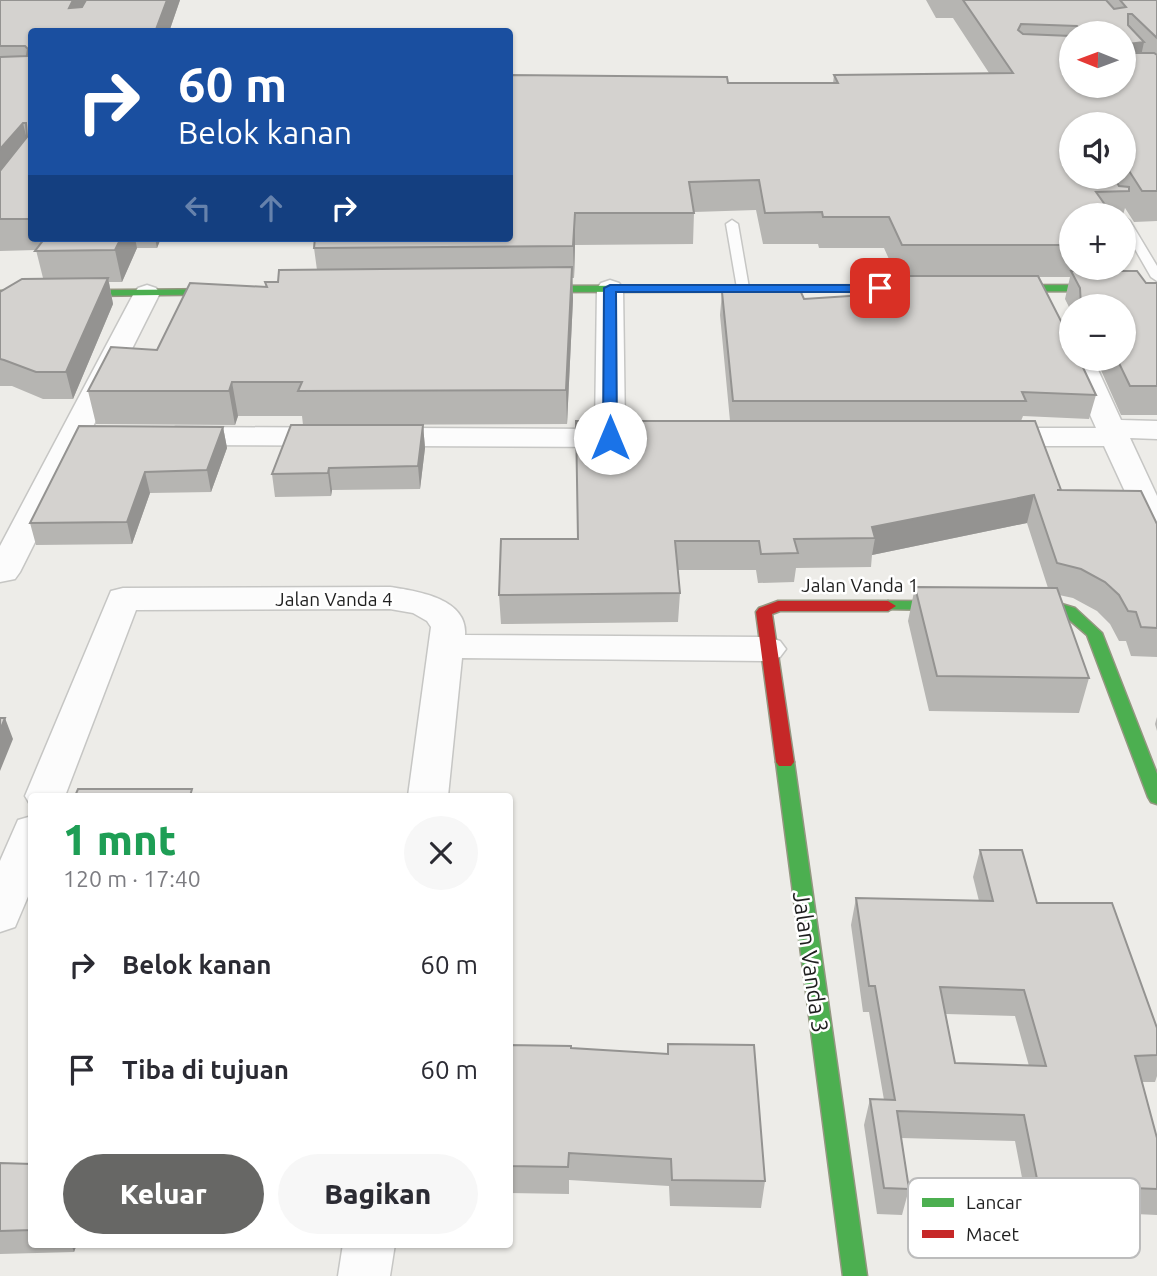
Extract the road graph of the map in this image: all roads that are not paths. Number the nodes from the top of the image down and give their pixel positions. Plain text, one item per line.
1 (732, 224) dead end
2 (1136, 241) edge
3 (1157, 277) edge
4 (610, 288) junction
5 (743, 288) junction
6 (1157, 288) edge
7 (501, 289) edge
8 (256, 292) edge
9 (147, 293) junction
10 (0, 294) edge
11 (1136, 294) edge
12 (1059, 318) edge
13 (1085, 371) edge
14 (1157, 430) edge
15 (1114, 432) junction
16 (143, 436) edge
17 (965, 437) edge
18 (610, 438) junction
19 (649, 438) edge
20 (1150, 515) edge
21 (3, 572) dead end
22 (778, 606) joint
23 (448, 646) junction
24 (768, 649) junction
25 (46, 793) edge
26 (428, 793) edge
27 (1157, 797) edge
28 (28, 842) edge
29 (0, 915) edge
30 (368, 1248) edge
31 (365, 1276) edge
32 (855, 1276) edge

1 - 5 lane
2 - 3 lane
4 - 5 street
4 - 7 street
4 - 18 street
5 - 12 street
6 - 11 street
8 - 9 street
9 - 10 street
9 - 21 street
13 - 15 street
14 - 15 street
15 - 17 street
15 - 20 street
16 - 18 street
18 - 19 street
22 - 24 street, Jalan Vanda 3
22 - 27 street, Jalan Vanda 1
23 - 24 street
23 - 25 street, Jalan Vanda 4
23 - 26 street, Jalan Vanda 4
24 - 32 street, Jalan Vanda 3
28 - 29 street
30 - 31 street

